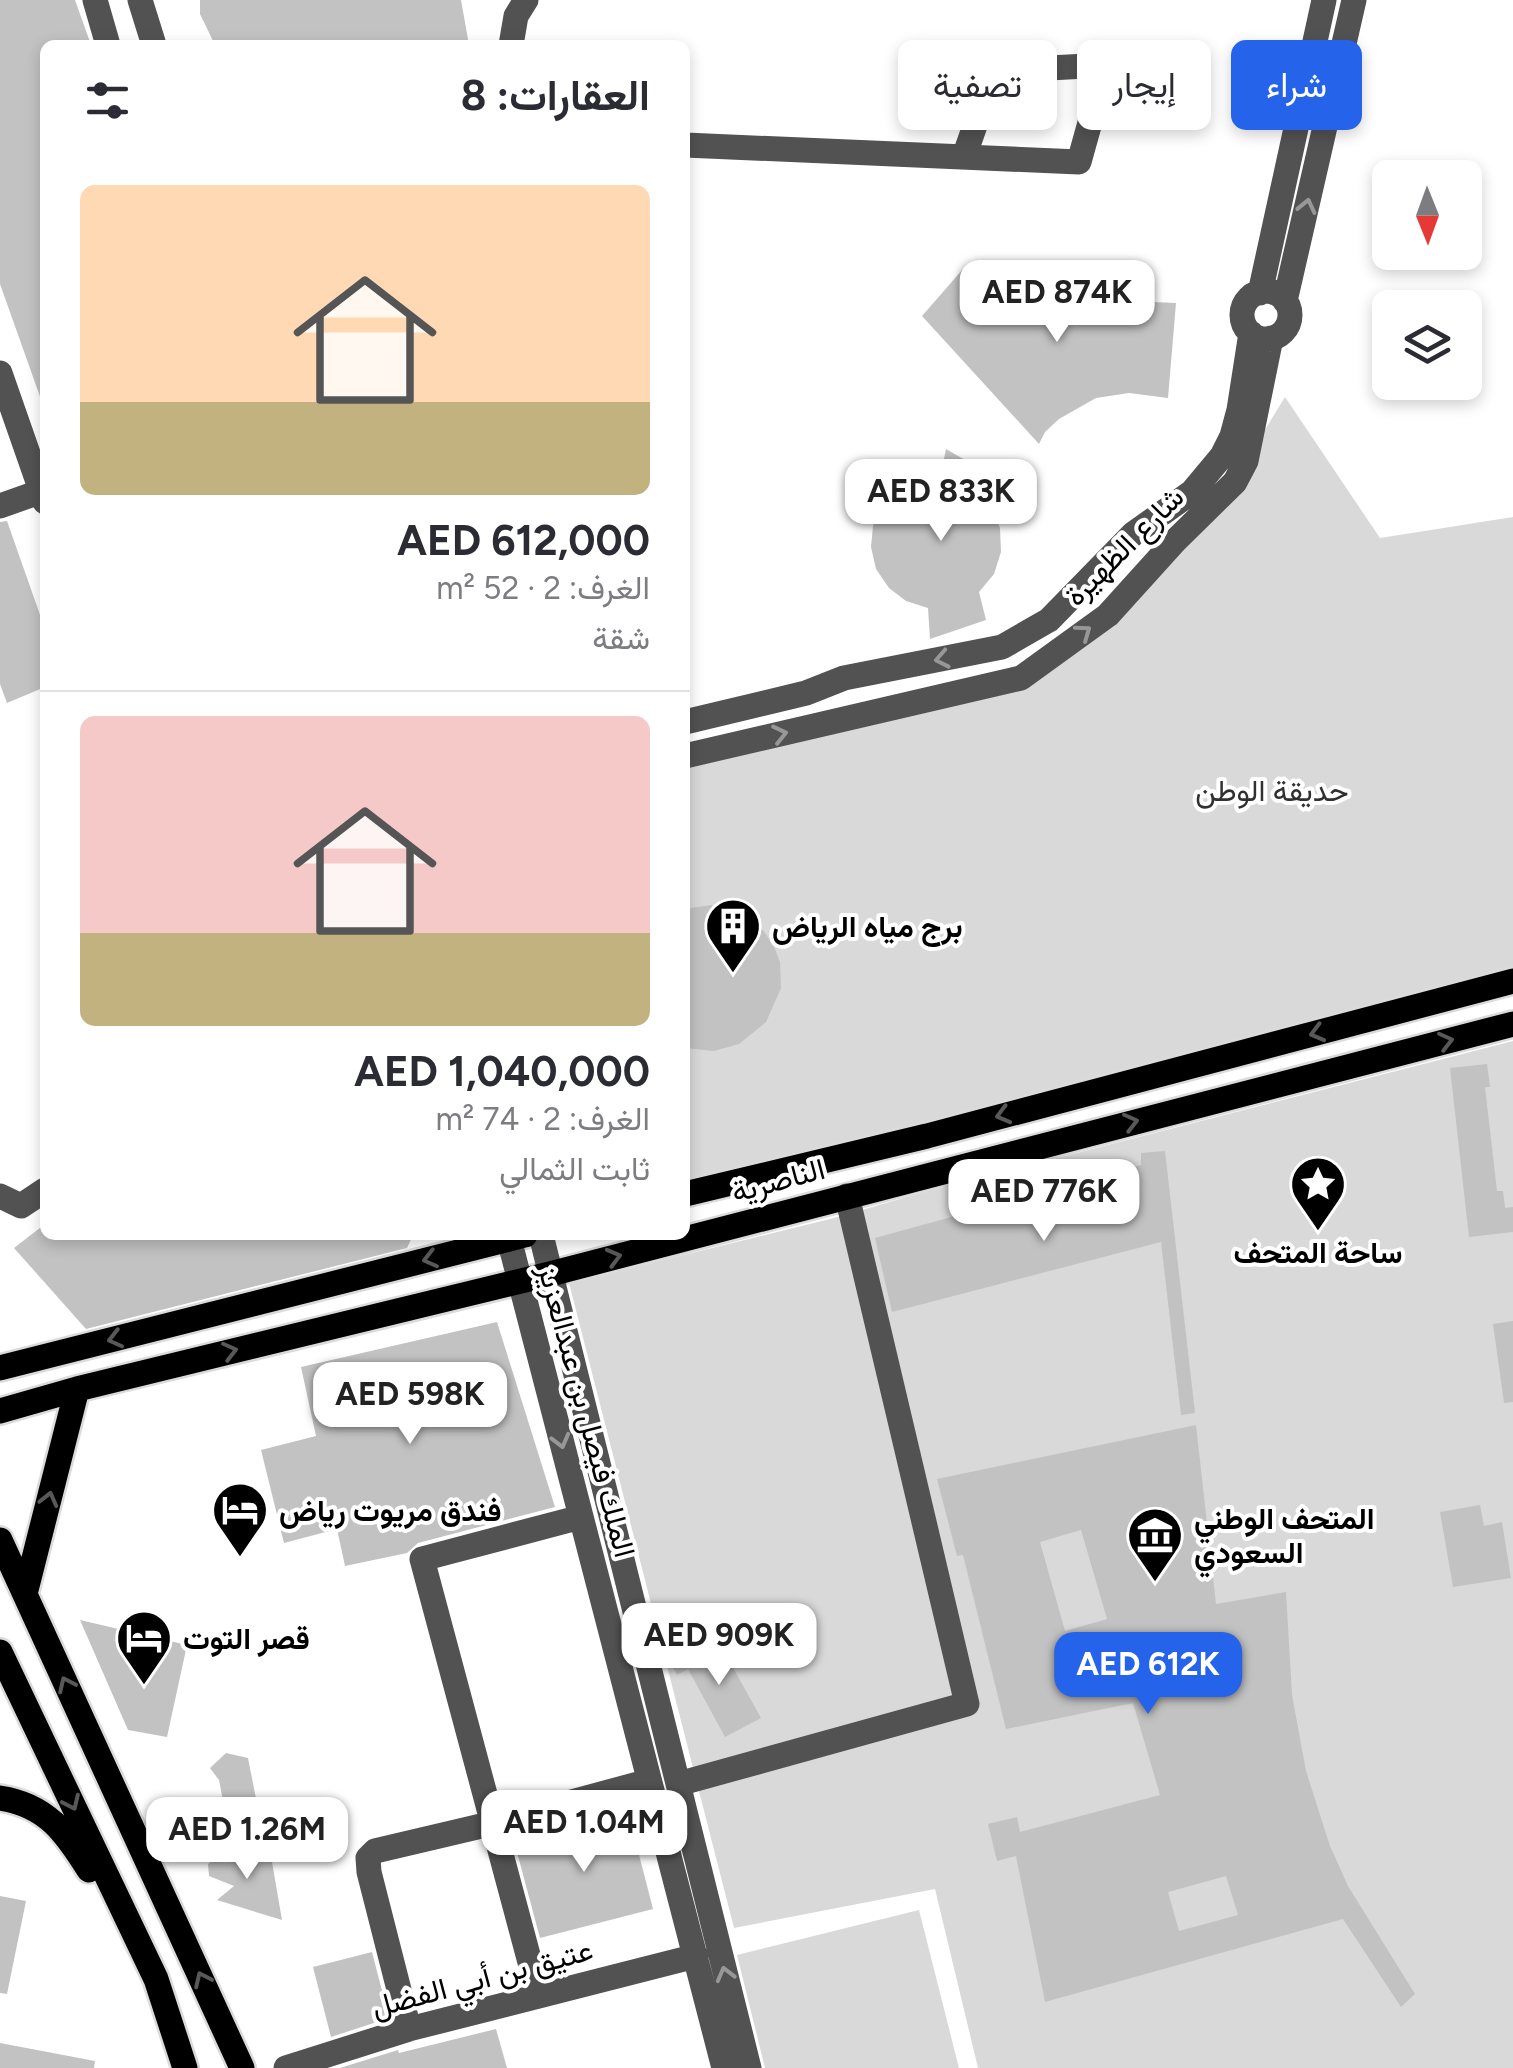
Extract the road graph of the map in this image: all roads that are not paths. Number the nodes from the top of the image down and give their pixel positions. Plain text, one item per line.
1 (95, 0) edge
2 (140, 0) edge
3 (526, 0) edge
4 (1324, 0) edge
5 (1354, 0) edge
6 (107, 40) edge
7 (152, 40) edge
8 (512, 40) edge
9 (690, 145) edge
10 (964, 158) junction
11 (1260, 293) junction
12 (1285, 301) junction
13 (1260, 336) junction
14 (0, 373) edge
15 (40, 483) edge
16 (40, 495) edge
17 (0, 506) edge
18 (690, 721) edge
19 (690, 755) edge
20 (1513, 981) edge
21 (1513, 1024) edge
22 (927, 1136) junction
23 (936, 1172) junction
24 (40, 1193) edge
25 (690, 1193) edge
26 (0, 1196) edge
27 (847, 1196) junction
28 (690, 1237) edge
29 (498, 1240) edge
30 (514, 1240) edge
31 (543, 1240) edge
32 (679, 1240) edge
33 (550, 1274) junction
34 (519, 1280) junction
35 (0, 1368) edge
36 (77, 1389) junction
37 (0, 1411) edge
38 (582, 1517) junction
39 (1, 1542) edge
40 (25, 1594) junction
41 (0, 1652) edge
42 (649, 1780) junction
43 (678, 1784) junction
44 (0, 1798) edge
45 (494, 1823) junction
46 (696, 1956) junction
47 (156, 1978) junction
48 (539, 1996) junction
49 (409, 2029) junction
50 (186, 2068) edge
51 (242, 2068) edge
52 (286, 2068) edge
53 (724, 2068) edge
54 (750, 2068) edge

1 - 6 street
2 - 7 street
3 - 8 street
4 - 11 street, شارع الظهيرة
12 -> 5 street, شارع الظهيرة
9 - 10 street
10 - 10 street
11 - 12 street
11 - 13 street, شارع الظهيرة
12 - 13 street, شارع الظهيرة
13 -> 18 street, شارع الظهيرة
19 -> 13 street, شارع الظهيرة
14 - 15 street
16 - 17 street
20 -> 22 main road, الناصرية
23 -> 21 main road, الناصرية
22 - 23 main road
22 - 25 main road, الناصرية
23 - 27 main road, الناصرية
24 - 26 street
28 -> 27 main road, الناصرية
27 - 43 street
29 -> 35 main road
30 - 34 street, الملك فيصل بن عبدالعزيز
31 - 33 street, الملك فيصل بن عبدالعزيز
33 -> 32 main road, الناصرية
33 - 34 main road, الناصرية
33 - 43 street, الملك فيصل بن عبدالعزيز
36 -> 34 main road, الناصرية
34 -> 38 street, الملك فيصل بن عبدالعزيز
36 - 37 main road, الناصرية
40 -> 36 main road
38 - 42 street, الملك فيصل بن عبدالعزيز
38 - 45 street
39 - 40 main road
51 -> 40 main road
41 -> 47 main road
42 - 45 street
42 - 46 street, الملك فيصل بن عبدالعزيز
54 -> 43 street, الملك فيصل بن عبدالعزيز
44 - 47 main road
45 - 48 street
45 - 49 street
46 - 48 street, عتيق بن أبي الفضل
46 - 53 street, الملك فيصل بن عبدالعزيز
47 - 50 main road
48 - 49 street, عتيق بن أبي الفضل
49 - 52 street, عتيق بن أبي الفضل

